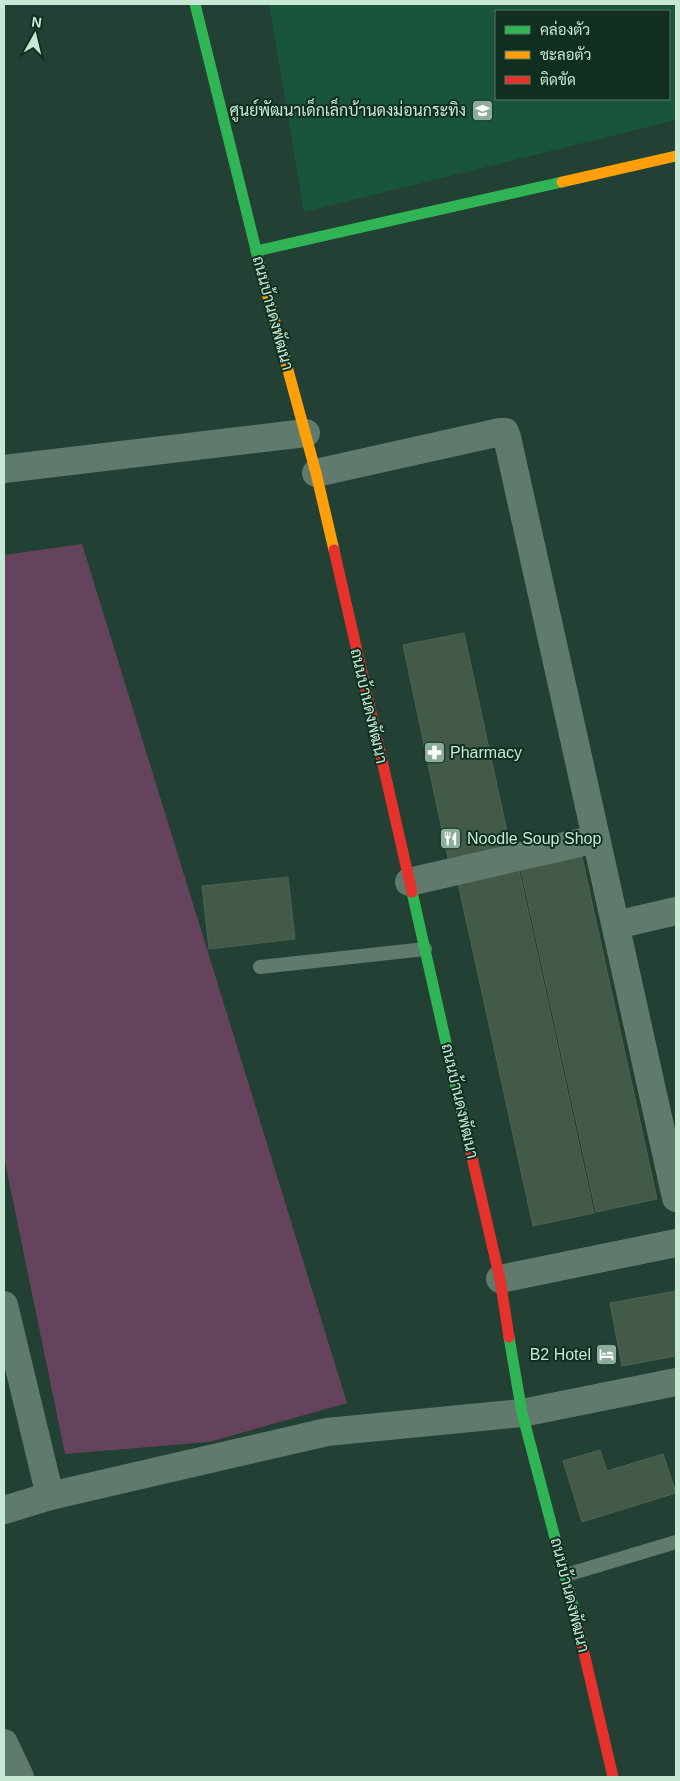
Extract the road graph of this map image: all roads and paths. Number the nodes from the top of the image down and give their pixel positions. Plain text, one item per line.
1 (195, 4) edge
2 (676, 156) edge
3 (256, 251) junction
4 (306, 434) junction
5 (4, 469) edge
6 (316, 473) junction
7 (596, 839) junction
8 (410, 882) junction
9 (676, 912) edge
10 (616, 925) junction
11 (426, 949) junction
12 (260, 967) dead end
13 (676, 1198) edge
14 (676, 1243) edge
15 (500, 1279) junction
16 (4, 1305) edge
17 (676, 1382) edge
18 (522, 1413) junction
19 (50, 1496) junction
20 (4, 1510) edge
21 (676, 1542) edge
22 (566, 1575) junction
23 (4, 1743) edge
24 (20, 1777) edge
25 (613, 1777) edge

1 - 3 street, ถนนบ้านดงพัฒนา
2 - 3 street
3 - 4 street, ถนนบ้านดงพัฒนา
4 - 5 street
4 - 6 street, ถนนบ้านดงพัฒนา
6 - 7 street
6 - 8 street, ถนนบ้านดงพัฒนา
7 - 8 street
7 - 10 street
8 - 11 street, ถนนบ้านดงพัฒนา
9 - 10 street
10 - 13 street
11 - 12 lane
11 - 15 street, ถนนบ้านดงพัฒนา
14 - 15 street
15 - 18 street, ถนนบ้านดงพัฒนา
16 - 19 street
17 - 18 street
18 - 19 street
18 - 22 street, ถนนบ้านดงพัฒนา
19 - 20 street
21 - 22 lane
22 - 25 street, ถนนบ้านดงพัฒนา
23 - 24 street

